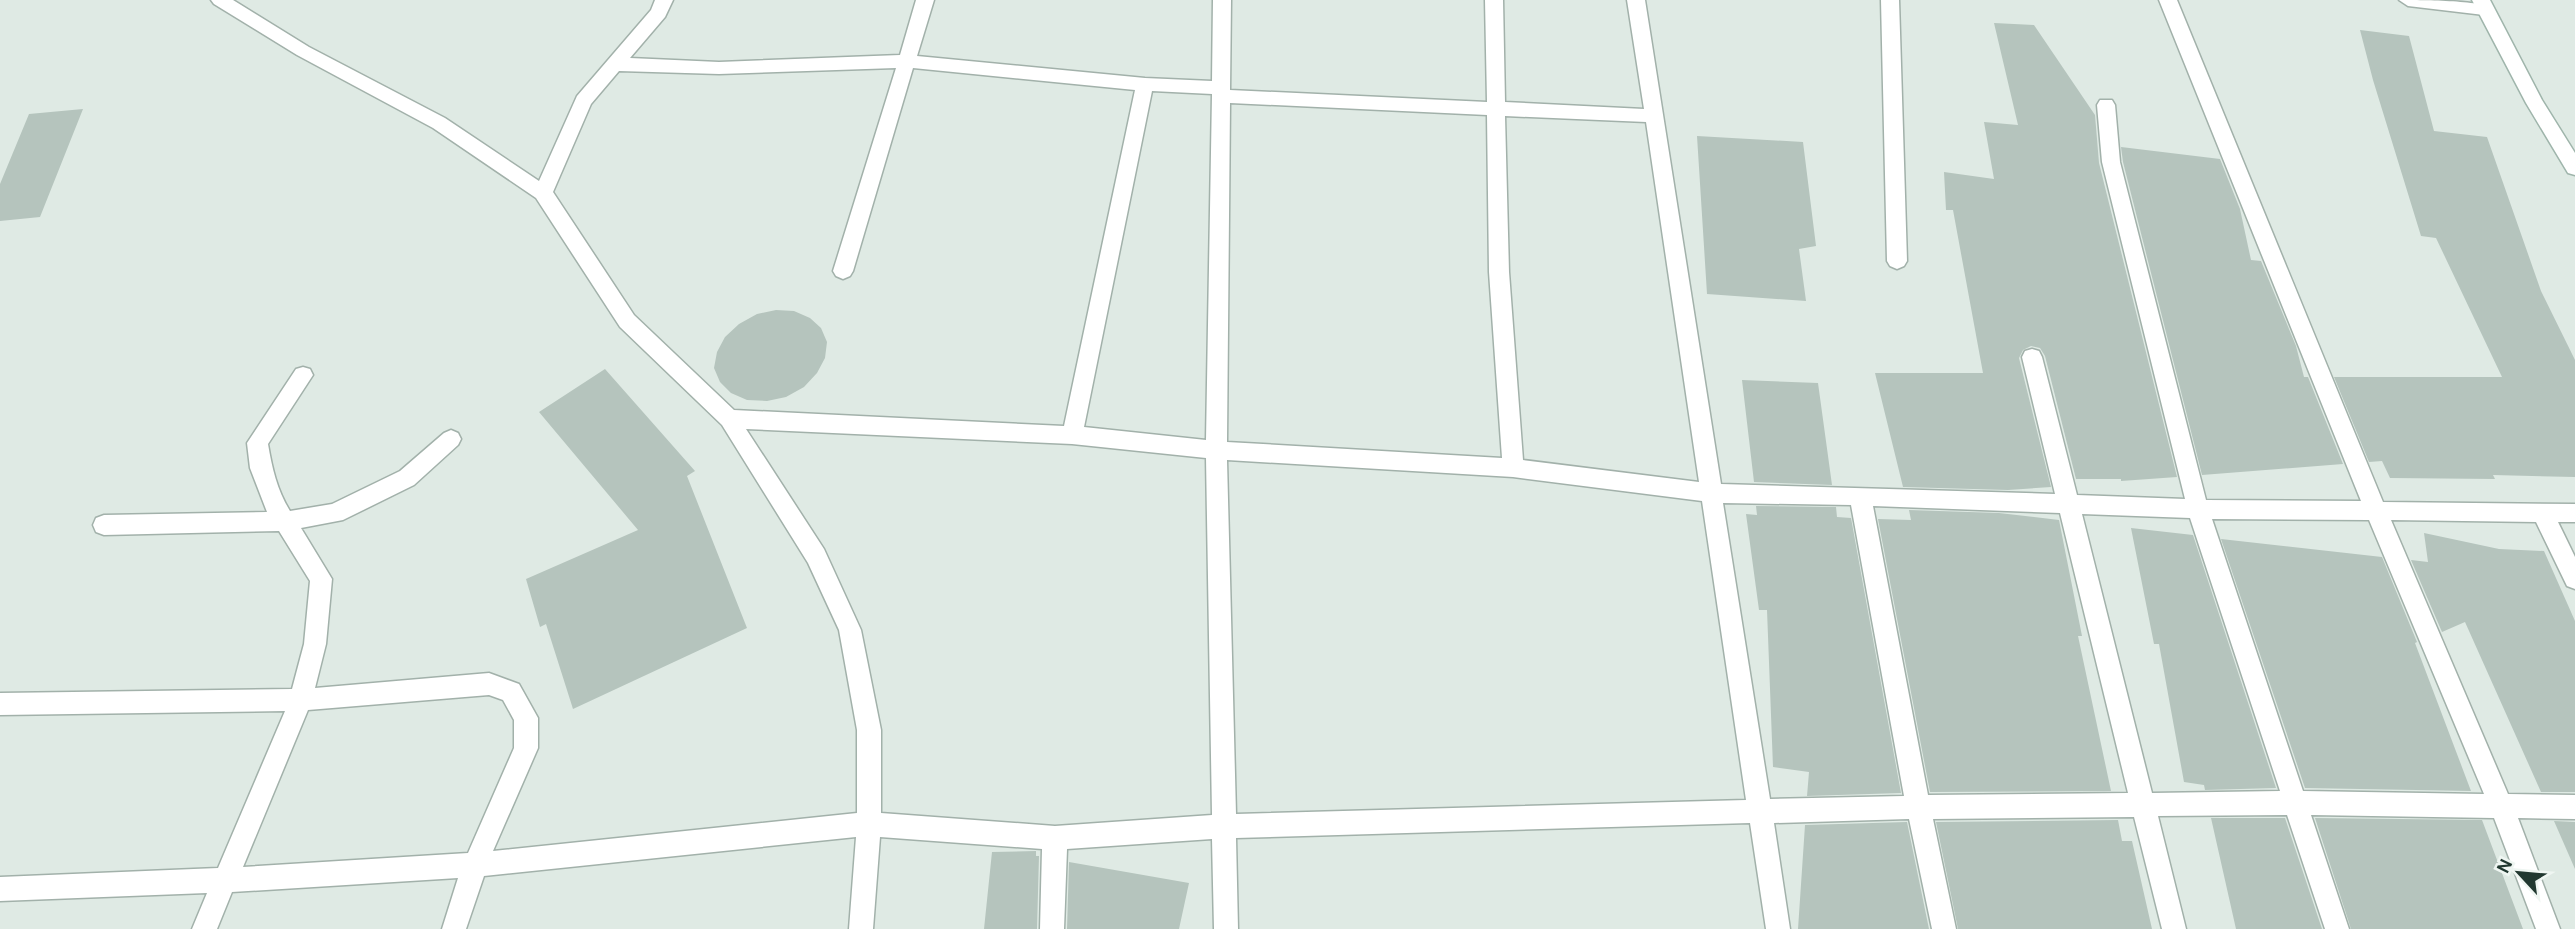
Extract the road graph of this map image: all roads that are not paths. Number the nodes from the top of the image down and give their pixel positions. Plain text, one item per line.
1 (220, 0) edge
2 (664, 0) edge
3 (925, 0) edge
4 (1222, 0) edge
5 (1494, 0) edge
6 (1636, 0) edge
7 (1890, 0) edge
8 (2168, 0) edge
9 (2408, 0) edge
10 (2483, 4) edge
11 (907, 61) junction
12 (615, 64) junction
13 (1145, 85) junction
14 (1220, 92) junction
15 (2106, 104) dead end
16 (1495, 110) junction
17 (1654, 116) junction
18 (2575, 169) edge
19 (543, 193) junction
20 (1897, 261) dead end
21 (843, 271) dead end
22 (2032, 357) dead end
23 (303, 375) dead end
24 (729, 419) junction
25 (1072, 435) junction
26 (450, 439) dead end
27 (1216, 450) junction
28 (1513, 468) junction
29 (1710, 493) junction
30 (1860, 496) junction
31 (2071, 504) junction
32 (2199, 509) junction
33 (2375, 509) junction
34 (2542, 513) junction
35 (2575, 513) edge
36 (285, 521) junction
37 (104, 525) dead end
38 (2575, 579) edge
39 (301, 699) junction
40 (0, 704) edge
41 (2295, 803) junction
42 (2501, 805) junction
43 (1918, 807) junction
44 (2144, 807) junction
45 (2575, 807) edge
46 (1761, 812) junction
47 (869, 824) junction
48 (1223, 826) junction
49 (1055, 838) junction
50 (475, 865) junction
51 (225, 880) junction
52 (0, 890) edge
53 (204, 929) edge
54 (454, 929) edge
55 (861, 929) edge
56 (1052, 929) edge
57 (1226, 929) edge
58 (1778, 929) edge
59 (1944, 929) edge
60 (2174, 929) edge
61 (2337, 929) edge
62 (2548, 929) edge

1 - 19 street
2 - 12 street
3 - 11 street
4 - 14 street
5 - 16 street
6 - 17 street
7 - 20 street
8 - 33 street
9 - 10 street
10 - 18 street
11 - 12 street
11 - 13 street
11 - 21 street
12 - 19 street
13 - 14 street
13 - 25 street
14 - 16 street
14 - 27 street
15 - 32 street
16 - 17 street
16 - 28 street
17 - 29 street
19 - 24 street
22 - 31 street
23 - 36 street
24 - 25 street
24 - 47 street
25 - 27 street
26 - 36 street
27 - 28 street
27 - 48 street
28 - 29 street
29 - 30 street
29 - 46 street
30 - 31 street
30 - 43 street
31 - 32 street
31 - 44 street
32 - 33 street
32 - 41 street
33 - 34 street
33 - 42 street
34 - 35 street
34 - 38 street
36 - 37 street
36 - 39 street
39 - 40 street
39 - 50 street
39 - 51 street
41 - 42 street
41 - 44 street
41 - 61 street
42 - 45 street
42 - 62 street
43 - 44 street
43 - 46 street
43 - 59 street
44 - 60 street
46 - 48 street
46 - 58 street
47 - 49 street
47 - 50 street
47 - 55 street
48 - 49 street
48 - 57 street
49 - 56 street
50 - 51 street
50 - 54 street
51 - 52 street
51 - 53 street

